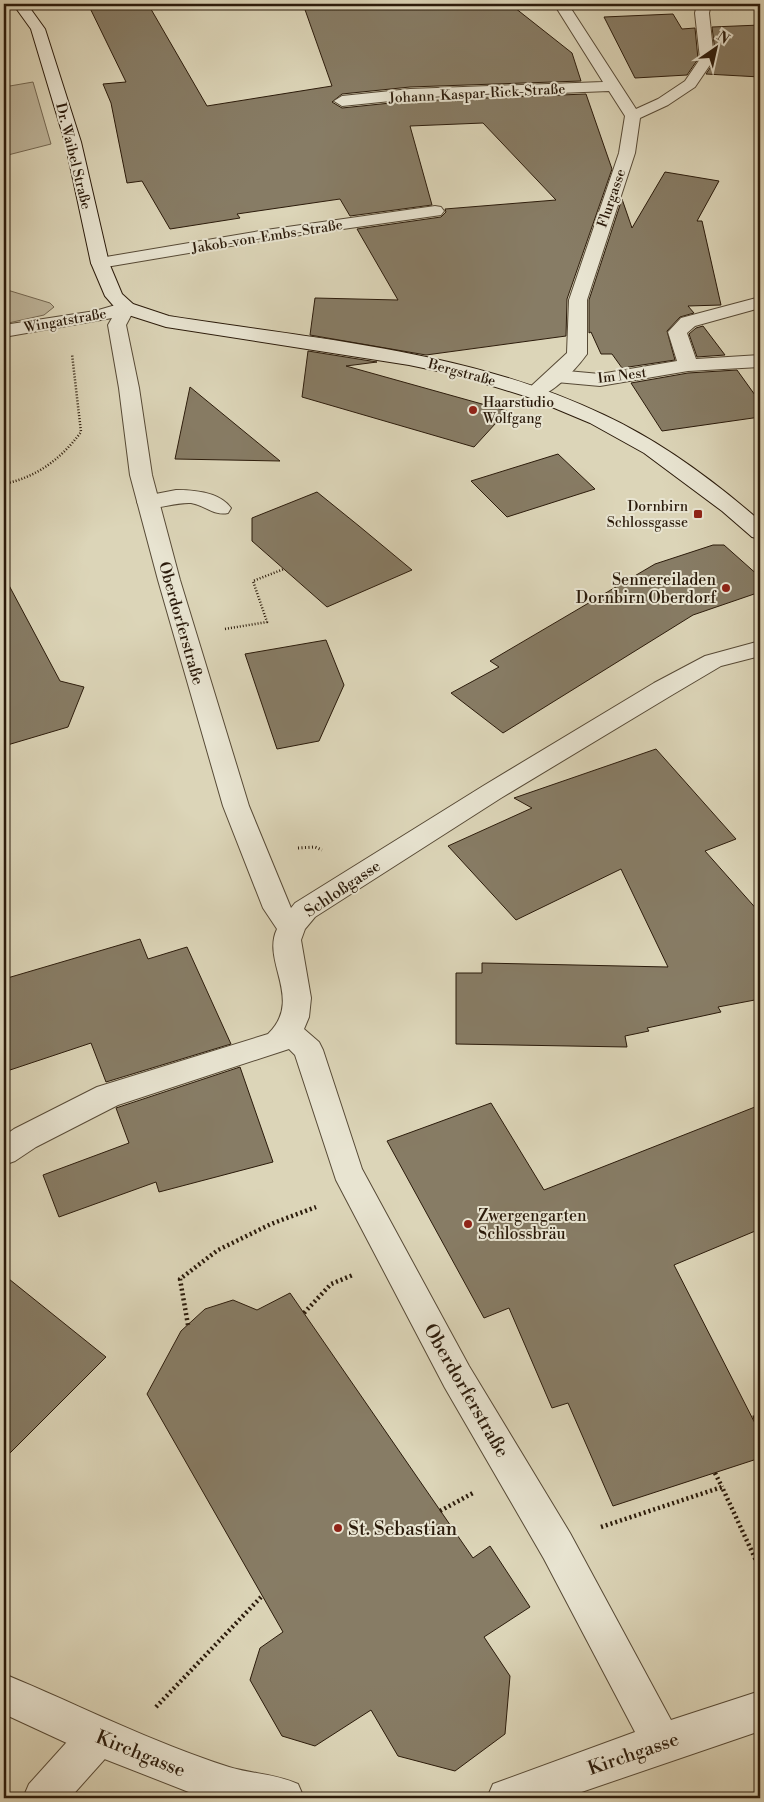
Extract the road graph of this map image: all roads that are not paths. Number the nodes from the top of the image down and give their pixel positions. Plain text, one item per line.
1 (20, 4) edge
2 (561, 4) edge
3 (704, 4) edge
4 (612, 86) junction
5 (342, 102) dead end
6 (633, 116) junction
7 (435, 211) dead end
8 (100, 263) junction
9 (760, 302) edge
10 (126, 308) junction
11 (4, 331) edge
12 (760, 361) edge
13 (688, 365) junction
14 (556, 376) junction
15 (535, 393) junction
16 (148, 502) junction
17 (220, 508) dead end
18 (760, 532) edge
19 (760, 648) edge
20 (293, 926) junction
21 (289, 1034) junction
22 (4, 1152) edge
23 (4, 1694) edge
24 (760, 1711) edge
25 (98, 1737) junction
26 (662, 1742) junction
27 (43, 1798) edge
28 (284, 1798) edge
29 (507, 1798) edge

1 - 8 street, Dr. Waibel Straße
2 - 4 street
3 - 6 street
4 - 5 street, Johann-Kaspar-Rick-Straße
4 - 6 street
6 - 14 street, Flurgasse
7 - 8 street, Jakob-von-Embs-Straße
8 - 10 street, Dr. Waibel Straße
9 - 13 street
10 - 11 street, Wingatstraße
10 - 15 street, Bergstraße
10 - 16 street, Oberdorferstraße
12 - 13 street, Im Nest
13 - 14 street, Im Nest
14 - 15 street, Flurgasse
15 - 18 street, Bergstraße
16 - 17 street
16 - 20 street, Oberdorferstraße
19 - 20 street, Schloßgasse
20 - 21 street, Schloßgasse
21 - 22 street
21 - 26 street, Oberdorferstraße
23 - 25 street, Kirchgasse
24 - 26 street, Kirchgasse
25 - 27 street
25 - 28 street, Kirchgasse
26 - 29 street, Kirchgasse

